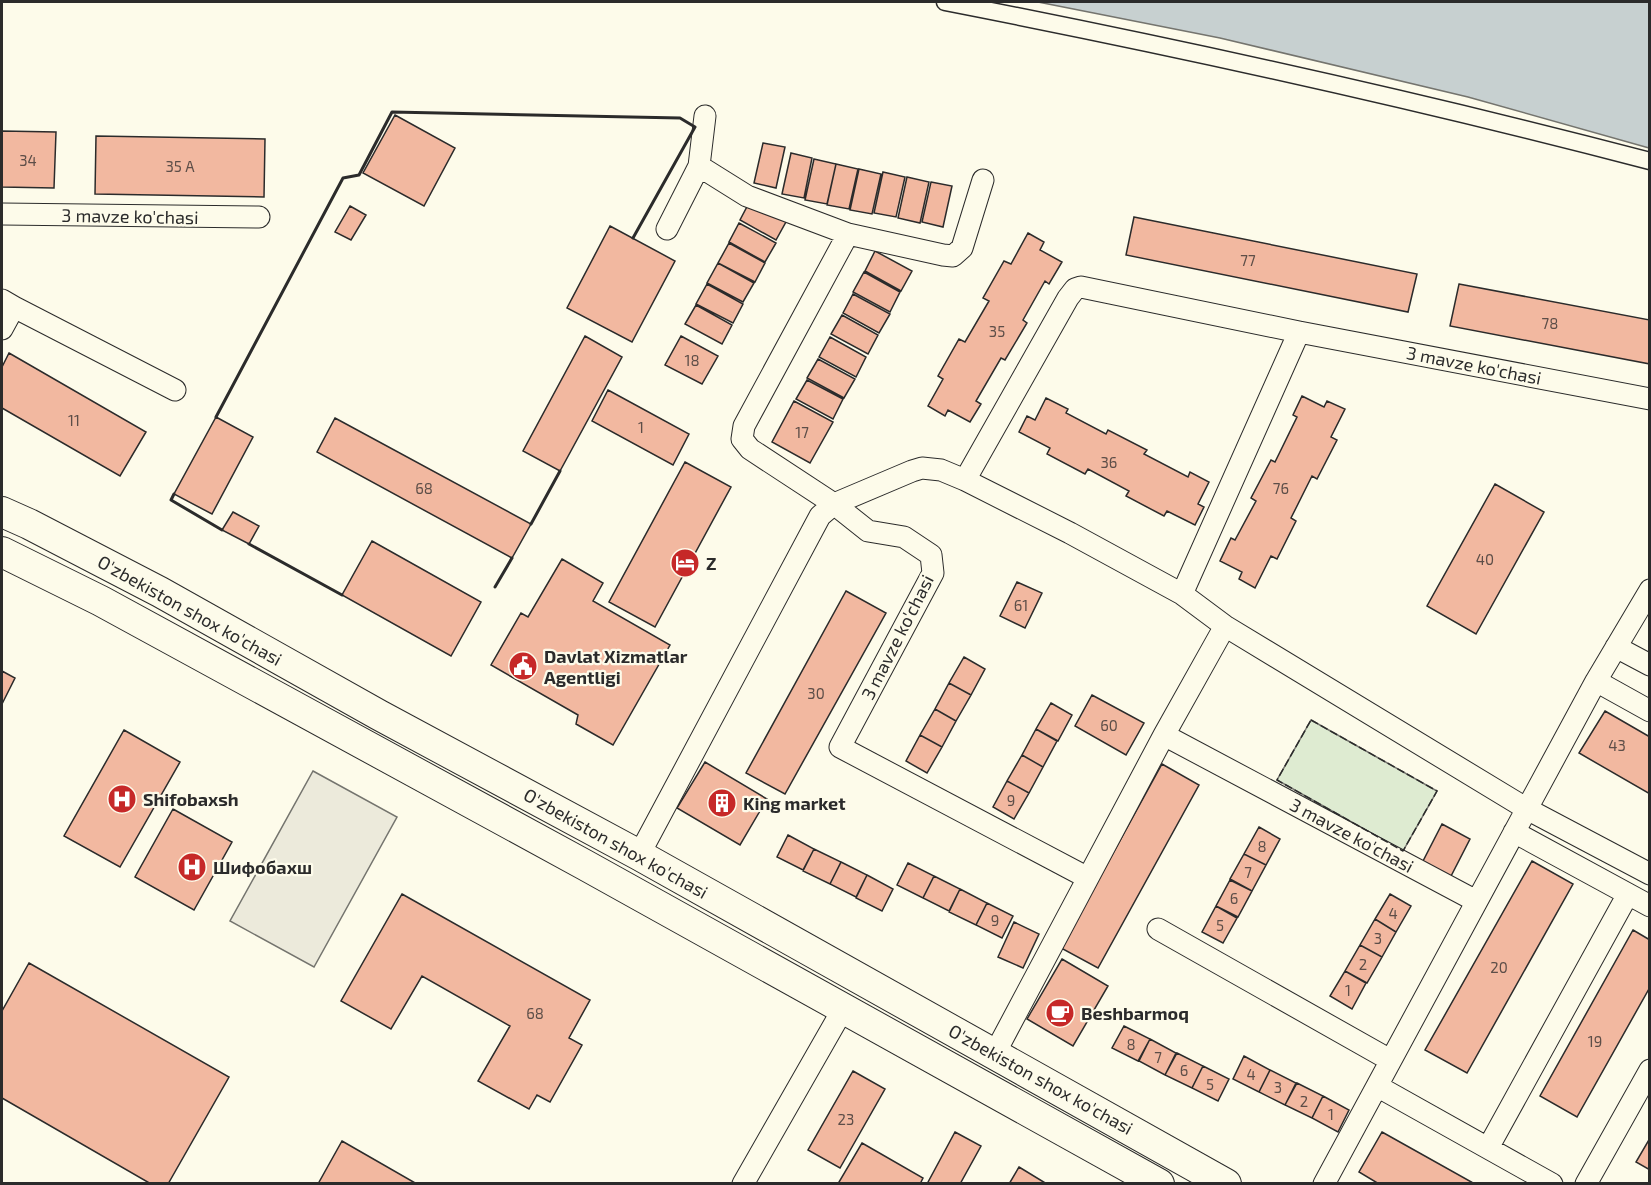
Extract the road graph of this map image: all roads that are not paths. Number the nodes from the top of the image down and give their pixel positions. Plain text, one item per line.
1 (945, 2) edge
2 (705, 116) dead end
3 (1650, 161) edge
4 (699, 166) junction
5 (983, 180) dead end
6 (2, 214) edge
7 (259, 217) dead end
8 (667, 229) dead end
9 (848, 234) junction
10 (8, 303) edge
11 (2, 329) edge
12 (1299, 332) junction
13 (175, 390) dead end
14 (1650, 399) edge
15 (965, 480) junction
16 (834, 504) junction
17 (2, 512) edge
18 (2, 552) edge
19 (1650, 590) edge
20 (1182, 594) junction
21 (1225, 626) junction
22 (1616, 647) junction
23 (1650, 665) edge
24 (1596, 681) junction
25 (1650, 711) edge
26 (1164, 735) junction
27 (1527, 809) junction
28 (1514, 832) junction
29 (639, 855) junction
30 (1650, 874) edge
31 (1088, 879) junction
32 (1628, 894) junction
33 (1476, 901) junction
34 (1650, 906) edge
35 (1158, 929) dead end
36 (843, 1009) junction
37 (995, 1053) junction
38 (1390, 1060) junction
39 (1650, 1070) edge
40 (1377, 1086) junction
41 (1488, 1148) junction
42 (743, 1184) edge
43 (1159, 1184) edge
44 (1226, 1184) edge
45 (1324, 1184) edge
46 (1552, 1184) edge
47 (1586, 1184) edge

1 - 3 street
2 - 4 street
4 - 8 street
4 - 9 street
5 - 9 street
6 - 7 street, 3 mavze ko'chasi
9 - 16 street, 3 mavze ko'chasi
10 - 11 street
10 - 13 street
12 - 14 street, 3 mavze ko'chasi
12 - 15 street, 3 mavze ko'chasi
12 - 20 street
15 - 16 street
15 - 20 street
16 - 29 street
16 - 31 street, 3 mavze ko'chasi
17 - 29 main road, O'zbekiston shox ko'chasi
18 - 36 main road, O'zbekiston shox ko'chasi
19 - 22 street
20 - 21 street
21 - 26 street
21 - 27 street
22 - 23 street
22 - 24 street
24 - 25 street
24 - 27 street
26 - 31 street
26 - 33 street, 3 mavze ko'chasi
27 - 28 street
27 - 30 street
28 - 32 street
28 - 33 street
29 - 37 main road, O'zbekiston shox ko'chasi
31 - 37 street
32 - 34 street
32 - 41 street
33 - 38 street
35 - 38 street
36 - 42 street
36 - 43 main road, O'zbekiston shox ko'chasi
37 - 44 main road, O'zbekiston shox ko'chasi
38 - 40 street
39 - 47 street
40 - 41 street
40 - 45 street
41 - 46 street

